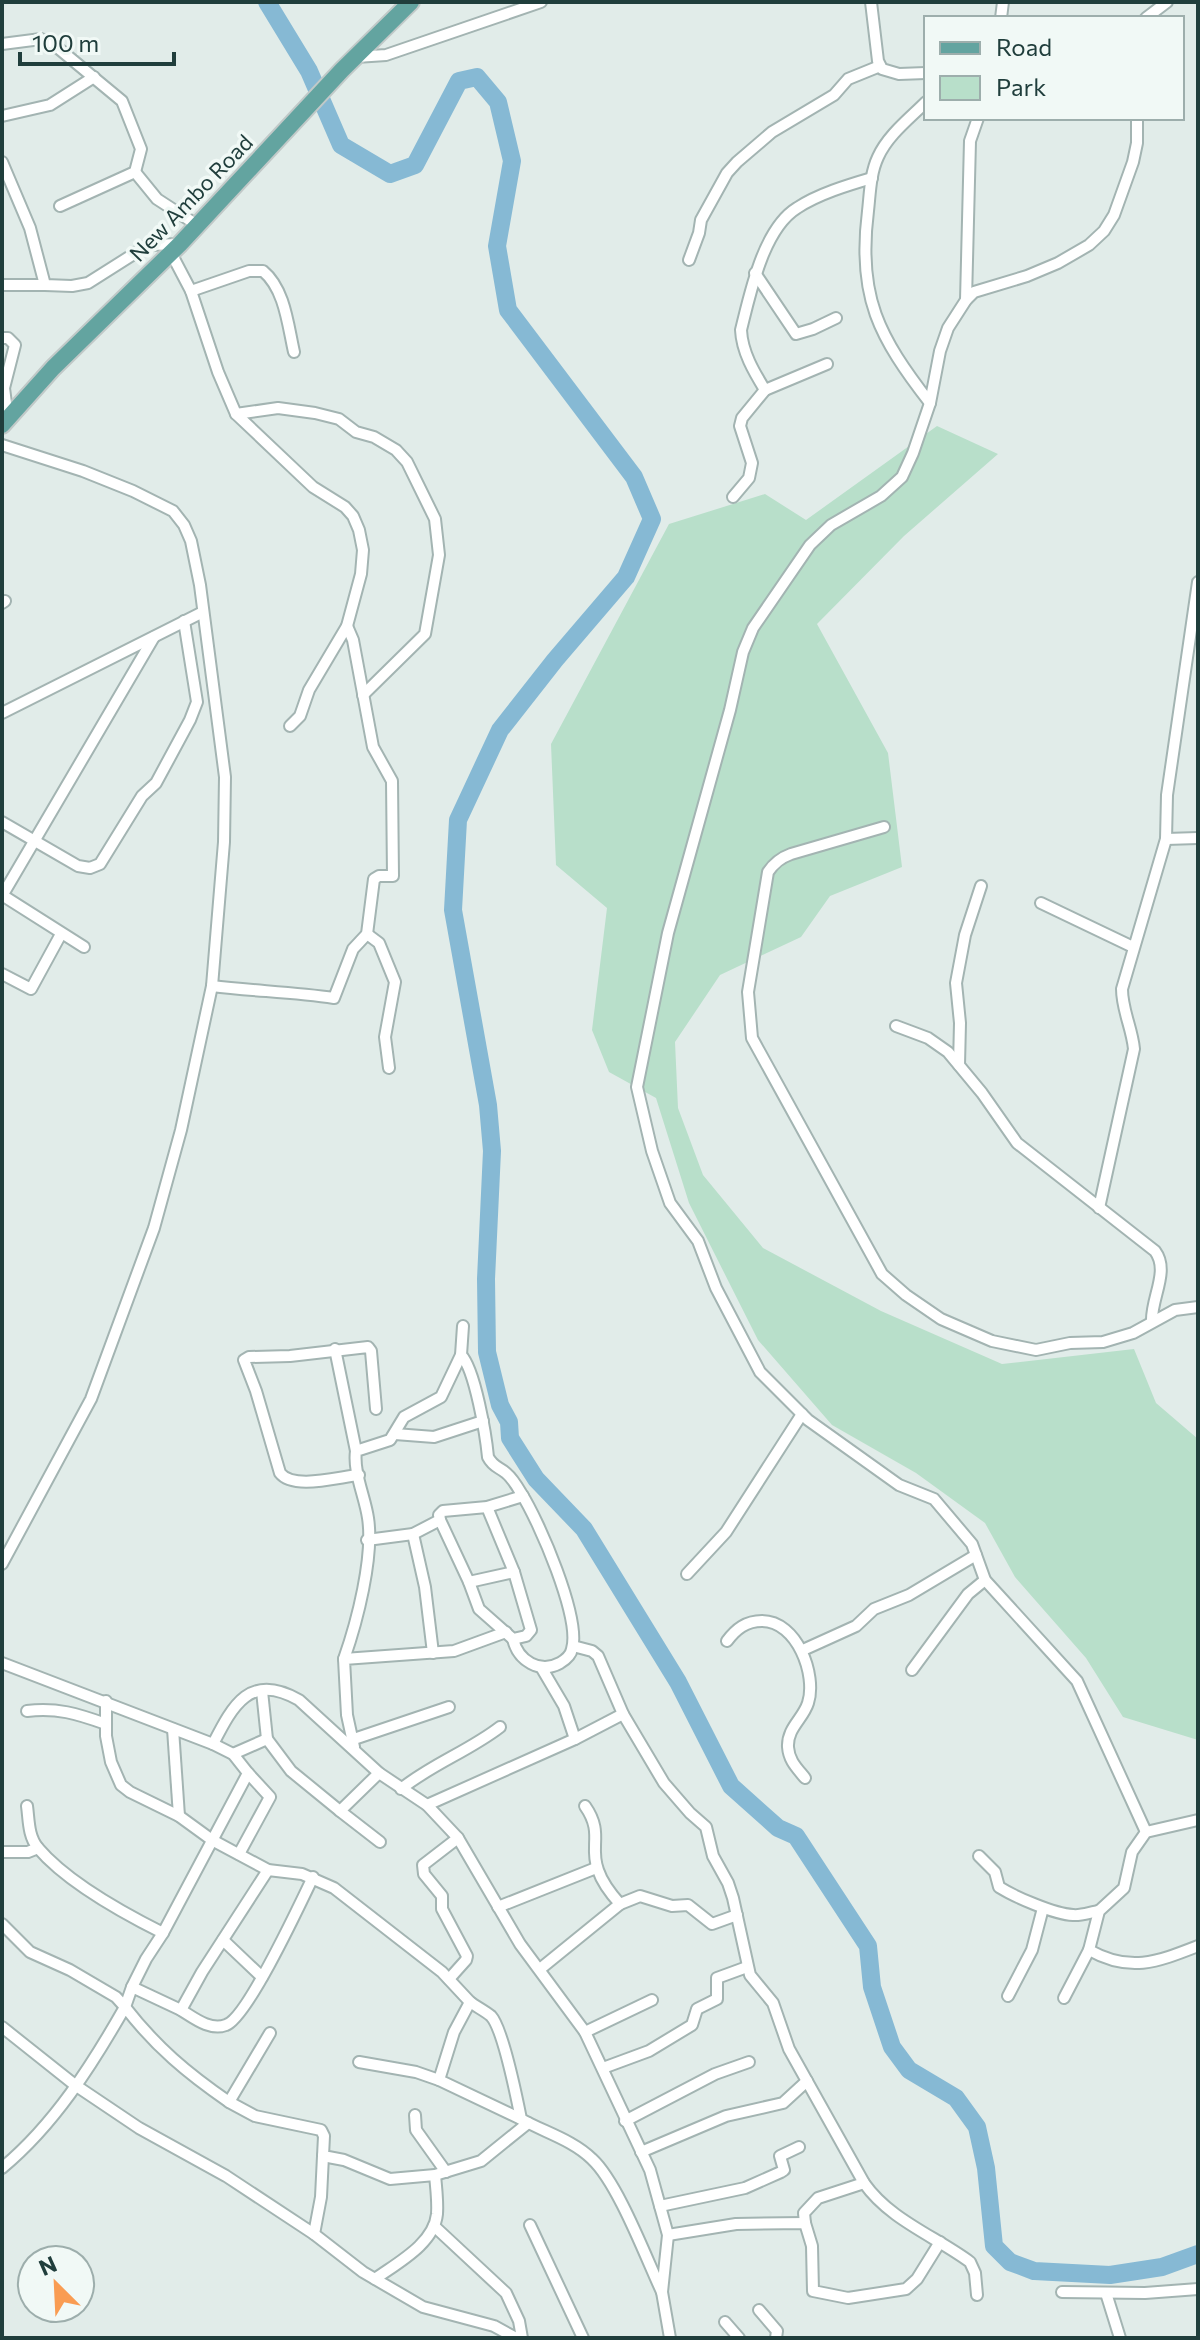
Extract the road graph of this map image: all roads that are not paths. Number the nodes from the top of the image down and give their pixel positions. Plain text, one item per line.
1 (411, 2) edge
2 (541, 2) edge
3 (871, 2) edge
4 (1167, 2) edge
5 (1149, 16) edge
6 (2, 44) edge
7 (355, 57) junction
8 (880, 66) junction
9 (924, 73) edge
10 (94, 77) junction
11 (924, 104) edge
12 (2, 116) edge
13 (977, 120) edge
14 (1137, 120) edge
15 (2, 162) edge
16 (135, 172) junction
17 (872, 178) junction
18 (60, 206) dead end
19 (197, 225) junction
20 (176, 248) junction
21 (689, 260) dead end
22 (755, 273) junction
23 (2, 285) edge
24 (45, 285) junction
25 (191, 291) junction
26 (966, 300) junction
27 (836, 318) dead end
28 (2, 338) edge
29 (294, 352) dead end
30 (827, 364) dead end
31 (765, 390) junction
32 (930, 403) junction
33 (236, 414) junction
34 (5, 422) edge
35 (2, 445) edge
36 (733, 497) dead end
37 (1198, 582) edge
38 (203, 612) junction
39 (184, 621) junction
40 (347, 626) junction
41 (154, 637) junction
42 (363, 695) junction
43 (2, 713) edge
44 (290, 726) dead end
45 (2, 822) edge
46 (884, 827) dead end
47 (1198, 838) edge
48 (35, 839) junction
49 (1166, 839) junction
50 (981, 886) dead end
51 (2, 896) edge
52 (1041, 903) dead end
53 (61, 934) junction
54 (367, 934) junction
55 (84, 947) dead end
56 (1133, 947) junction
57 (2, 974) edge
58 (212, 986) junction
59 (896, 1026) dead end
60 (959, 1065) junction
61 (389, 1068) dead end
62 (1099, 1208) junction
63 (1198, 1307) edge
64 (1152, 1321) junction
65 (463, 1326) dead end
66 (335, 1349) junction
67 (461, 1355) junction
68 (376, 1409) dead end
69 (802, 1414) junction
70 (483, 1421) junction
71 (395, 1434) junction
72 (356, 1451) junction
73 (359, 1475) junction
74 (523, 1496) junction
75 (487, 1507) junction
76 (440, 1520) junction
77 (413, 1534) junction
78 (367, 1540) junction
79 (976, 1555) junction
80 (2, 1564) edge
81 (514, 1572) junction
82 (687, 1574) dead end
83 (985, 1580) junction
84 (469, 1582) junction
85 (509, 1636) junction
86 (727, 1641) dead end
87 (573, 1646) junction
88 (803, 1650) junction
89 (433, 1653) junction
90 (344, 1659) junction
91 (2, 1663) edge
92 (541, 1667) junction
93 (912, 1670) dead end
94 (262, 1691) junction
95 (106, 1701) junction
96 (449, 1707) dead end
97 (27, 1711) dead end
98 (623, 1714) junction
99 (106, 1724) junction
100 (500, 1727) dead end
101 (173, 1729) junction
102 (267, 1739) junction
103 (575, 1739) junction
104 (213, 1744) junction
105 (353, 1745) junction
106 (233, 1754) junction
107 (248, 1773) junction
108 (379, 1773) junction
109 (805, 1778) dead end
110 (401, 1789) junction
111 (427, 1805) junction
112 (27, 1806) dead end
113 (585, 1806) dead end
114 (340, 1811) junction
115 (179, 1816) junction
116 (1198, 1820) edge
117 (1146, 1832) junction
118 (458, 1838) junction
119 (212, 1840) junction
120 (380, 1842) dead end
121 (38, 1848) junction
122 (2, 1852) edge
123 (239, 1854) junction
124 (979, 1856) dead end
125 (596, 1868) junction
126 (268, 1870) junction
127 (313, 1877) junction
128 (620, 1904) junction
129 (498, 1907) junction
130 (1043, 1908) junction
131 (1099, 1911) junction
132 (737, 1915) junction
133 (2, 1924) edge
134 (163, 1933) junction
135 (7, 1938) edge
136 (223, 1940) junction
137 (1198, 1946) edge
138 (1089, 1950) junction
139 (747, 1967) junction
140 (540, 1969) junction
141 (262, 1977) junction
142 (449, 1979) junction
143 (132, 1987) junction
144 (1008, 1996) dead end
145 (1064, 1998) dead end
146 (652, 2000) dead end
147 (470, 2002) junction
148 (125, 2007) junction
149 (181, 2010) junction
150 (2, 2027) edge
151 (585, 2032) junction
152 (270, 2033) dead end
153 (359, 2062) dead end
154 (749, 2062) dead end
155 (603, 2068) junction
156 (439, 2080) junction
157 (807, 2081) junction
158 (75, 2085) junction
159 (229, 2102) junction
160 (415, 2115) dead end
161 (524, 2121) junction
162 (625, 2121) junction
163 (799, 2147) dead end
164 (641, 2152) junction
165 (323, 2156) junction
166 (2, 2168) edge
167 (441, 2173) junction
168 (864, 2183) junction
169 (660, 2206) junction
170 (805, 2223) junction
171 (530, 2225) dead end
172 (434, 2226) junction
173 (314, 2234) junction
174 (668, 2235) junction
175 (940, 2242) junction
176 (375, 2279) junction
177 (1198, 2289) edge
178 (662, 2292) junction
179 (1062, 2292) dead end
180 (1106, 2293) junction
181 (977, 2295) dead end
182 (759, 2310) dead end
183 (725, 2322) dead end
184 (519, 2338) edge
185 (583, 2338) edge
186 (670, 2338) edge
187 (739, 2338) edge
188 (776, 2338) edge
189 (1120, 2338) edge

1 - 7 main road, New Ambo Road
2 - 7 street
3 - 8 street
4 - 5 street
6 - 10 street
7 - 19 main road, New Ambo Road
8 - 9 street
8 - 21 street
10 - 12 street
10 - 16 street
11 - 17 street
13 - 26 street
14 - 26 street
15 - 24 street
16 - 18 street
16 - 19 street
17 - 22 street
17 - 32 street
19 - 20 main road, New Ambo Road
20 - 24 street
20 - 25 street
20 - 34 main road, New Ambo Road
22 - 27 street
22 - 31 street
23 - 24 street
25 - 29 street
25 - 33 street
26 - 32 street
28 - 34 street
30 - 31 street
31 - 36 street
32 - 69 street
33 - 40 street
33 - 42 street
35 - 38 street
37 - 49 street
38 - 39 street
38 - 58 street
39 - 41 street
39 - 48 street
40 - 42 street
40 - 44 street
41 - 43 street
41 - 48 street
42 - 54 street
45 - 48 street
46 - 64 street
47 - 49 street
48 - 51 street
49 - 56 street
50 - 60 street
51 - 53 street
52 - 56 street
53 - 55 street
53 - 57 street
54 - 58 street
54 - 61 street
56 - 62 street
58 - 80 street
59 - 60 street
60 - 62 street
62 - 64 street
63 - 64 street
65 - 67 street
66 - 68 street
66 - 72 street
66 - 73 street
67 - 70 street
67 - 71 street
69 - 79 street
69 - 82 street
70 - 71 street
70 - 74 street
71 - 72 street
72 - 73 street
73 - 78 street
74 - 75 street
74 - 87 street
75 - 76 street
75 - 81 street
76 - 77 street
76 - 84 street
77 - 78 street
77 - 89 street
78 - 90 street
79 - 83 street
79 - 88 street
81 - 84 street
81 - 85 street
83 - 93 street
83 - 117 street
84 - 85 street
85 - 89 street
85 - 92 street
86 - 88 street
87 - 92 street
87 - 98 street
88 - 109 street
89 - 90 street
90 - 105 street
91 - 95 street
92 - 103 street
94 - 102 street
94 - 104 street
94 - 105 street
95 - 99 street
95 - 101 street
96 - 105 street
97 - 99 street
98 - 103 street
98 - 132 street
99 - 115 street
100 - 110 street
101 - 104 street
101 - 115 street
102 - 106 street
102 - 114 street
103 - 111 street
104 - 106 street
105 - 108 street
106 - 107 street
107 - 119 street
107 - 123 street
108 - 110 street
108 - 114 street
110 - 111 street
111 - 118 street
112 - 121 street
113 - 125 street
114 - 120 street
115 - 119 street
116 - 117 street
117 - 131 street
118 - 129 street
118 - 142 street
119 - 123 street
119 - 134 street
121 - 122 street
121 - 134 street
123 - 126 street
124 - 130 street
125 - 128 street
125 - 129 street
126 - 127 street
126 - 136 street
127 - 141 street
127 - 142 street
128 - 132 street
128 - 140 street
129 - 140 street
130 - 131 street
130 - 144 street
131 - 138 street
132 - 139 street
133 - 135 street
134 - 143 street
135 - 148 street
136 - 141 street
136 - 149 street
137 - 138 street
138 - 145 street
139 - 155 street
139 - 157 street
140 - 151 street
141 - 149 street
142 - 147 street
143 - 148 street
143 - 149 street
146 - 151 street
147 - 156 street
147 - 161 street
148 - 158 street
148 - 159 street
150 - 158 street
151 - 155 street
152 - 159 street
153 - 156 street
154 - 162 street
155 - 162 street
156 - 161 street
157 - 164 street
157 - 168 street
158 - 166 street
158 - 173 street
159 - 165 street
160 - 167 street
161 - 167 street
161 - 178 street
162 - 164 street
163 - 169 street
164 - 169 street
165 - 167 street
165 - 173 street
167 - 172 street
168 - 170 street
168 - 175 street
169 - 174 street
170 - 174 street
170 - 175 street
171 - 185 street
172 - 176 street
172 - 184 street
173 - 176 street
174 - 178 street
175 - 181 street
176 - 184 street
177 - 180 street
178 - 186 street
179 - 180 street
180 - 189 street
182 - 188 street
183 - 187 street

